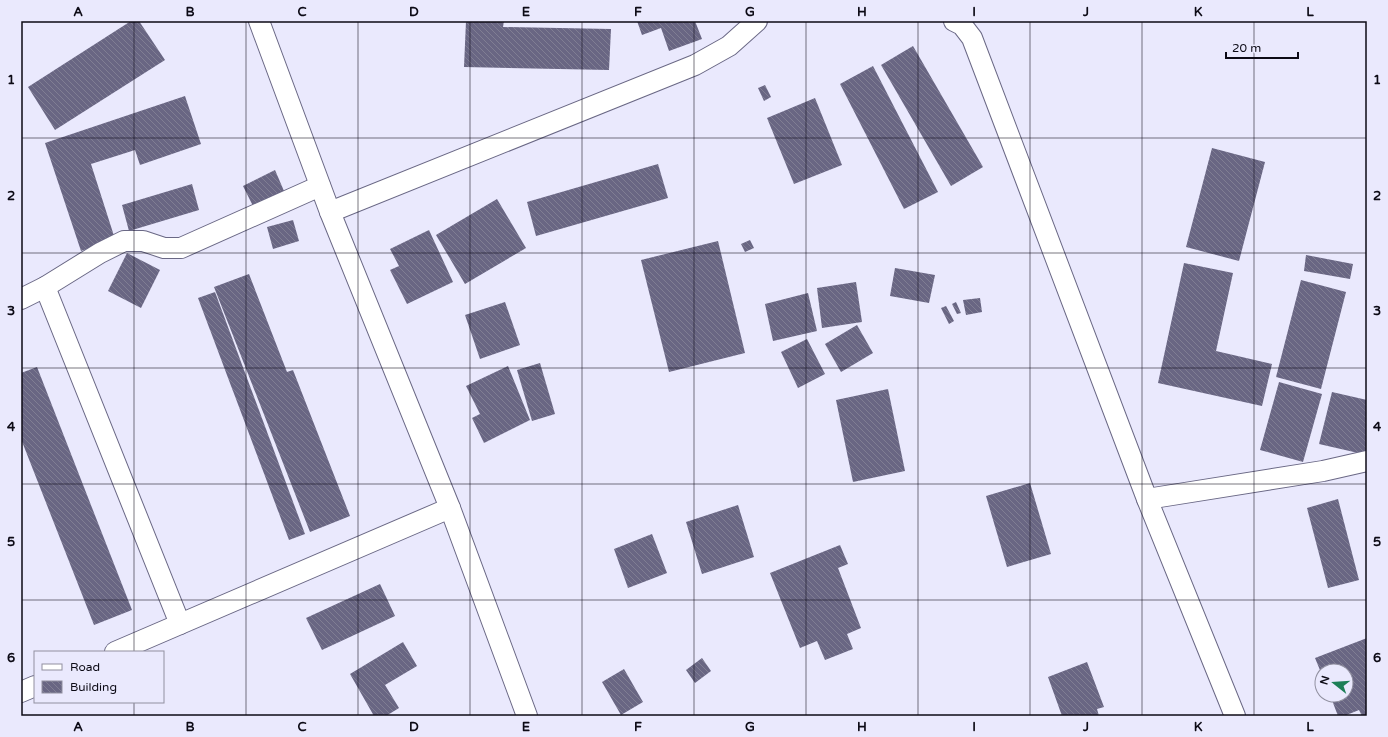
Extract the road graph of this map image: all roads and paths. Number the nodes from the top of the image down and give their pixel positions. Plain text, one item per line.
1 (259, 21) edge
2 (757, 21) edge
3 (954, 21) edge
4 (320, 186) junction
5 (330, 212) junction
6 (45, 287) junction
7 (21, 299) edge
8 (1367, 461) edge
9 (1147, 499) junction
10 (450, 508) junction
11 (180, 624) junction
12 (117, 651) edge
13 (34, 686) edge
14 (21, 692) edge
15 (528, 716) edge
16 (1235, 716) edge

1 - 4 street
2 - 5 street
3 - 9 street
4 - 5 street
4 - 6 street
5 - 10 street
6 - 7 street
6 - 11 street
8 - 9 street
9 - 16 street
10 - 11 street
10 - 15 street
11 - 12 street
13 - 14 street

